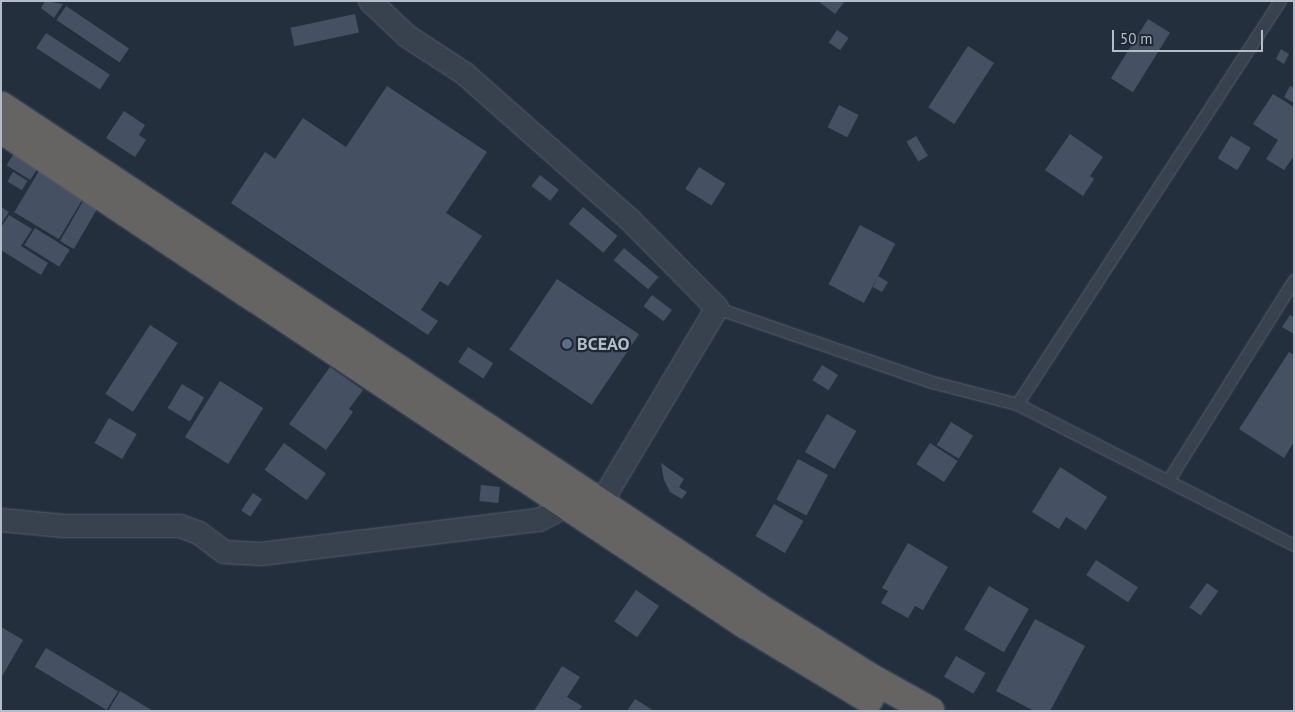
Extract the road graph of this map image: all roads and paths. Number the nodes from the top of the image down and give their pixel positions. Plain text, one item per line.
1 (370, 1) edge
2 (1280, 1) edge
3 (6, 127) edge
4 (1294, 280) edge
5 (717, 308) junction
6 (1017, 404) junction
7 (1169, 479) junction
8 (570, 494) junction
9 (596, 511) junction
10 (1, 520) edge
11 (1294, 545) edge
12 (750, 615) junction
13 (890, 711) edge
14 (930, 711) edge

1 - 5 street
2 - 6 lane
3 - 8 highway
4 - 7 lane
5 - 6 lane
5 - 9 street
6 - 7 lane
7 - 11 lane
8 - 9 highway
8 - 10 street
9 - 12 highway
12 - 13 highway
12 - 14 highway

